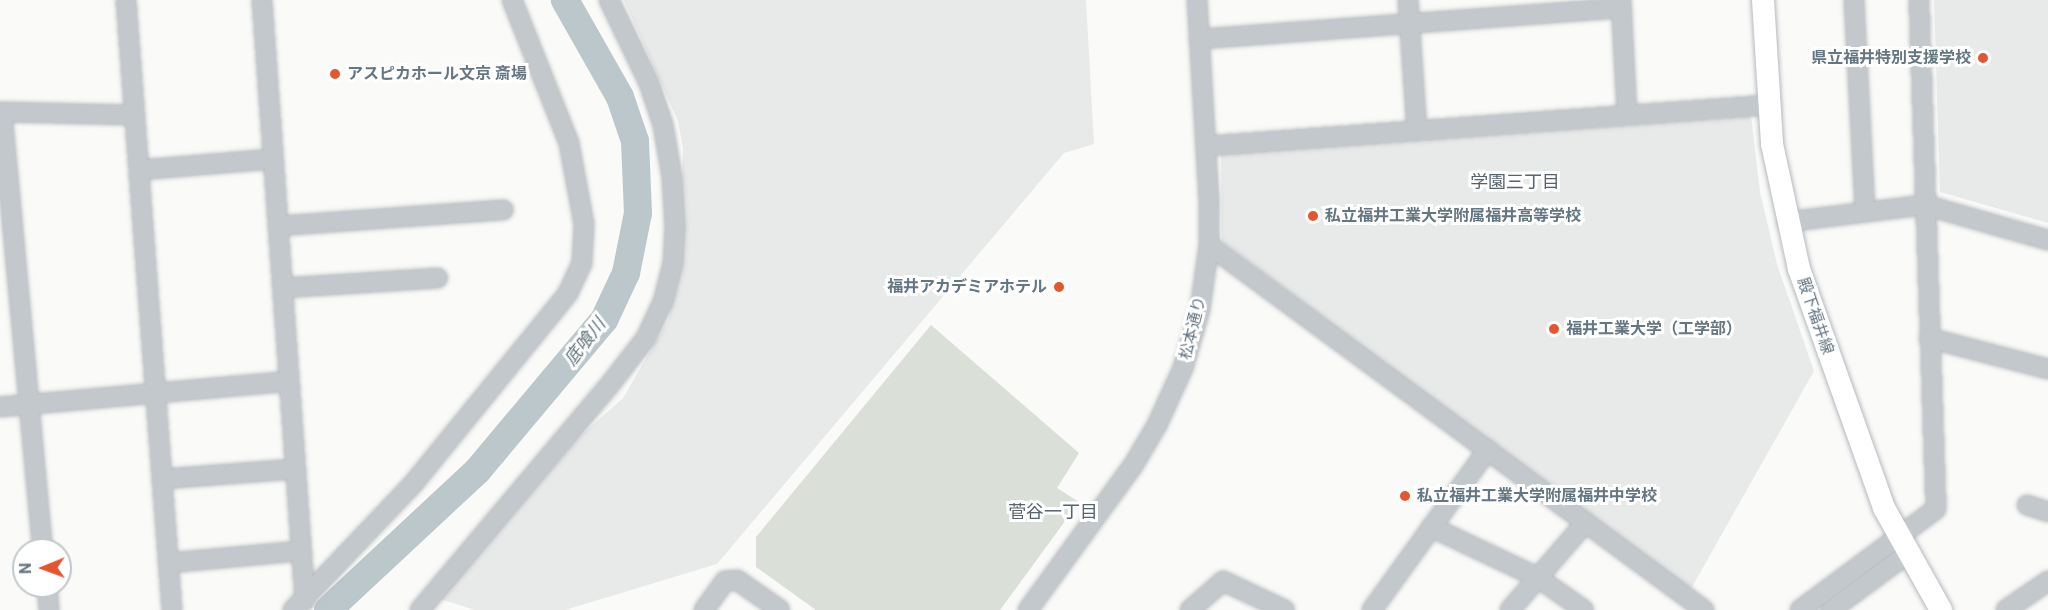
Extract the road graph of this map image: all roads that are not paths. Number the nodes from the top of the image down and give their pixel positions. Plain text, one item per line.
1 (126, 0) edge
2 (262, 0) edge
3 (512, 0) edge
4 (609, 0) edge
5 (1197, 0) edge
6 (1408, 0) edge
7 (1764, 0) edge
8 (1854, 0) edge
9 (1919, 0) edge
10 (1621, 4) edge
11 (1410, 22) junction
12 (1199, 39) junction
13 (1768, 105) junction
14 (1, 112) edge
15 (135, 115) junction
16 (1627, 116) junction
17 (1418, 131) junction
18 (1206, 146) junction
19 (273, 159) junction
20 (139, 170) junction
21 (1924, 205) junction
22 (503, 210) dead end
23 (1864, 212) junction
24 (1786, 222) junction
25 (278, 226) junction
26 (2048, 240) edge
27 (1209, 245) junction
28 (438, 278) dead end
29 (283, 288) junction
30 (1929, 338) junction
31 (2048, 369) edge
32 (289, 381) junction
33 (156, 393) junction
34 (30, 404) junction
35 (0, 407) edge
36 (1488, 450) junction
37 (296, 469) junction
38 (162, 479) junction
39 (2027, 505) dead end
40 (2048, 512) edge
41 (1586, 522) junction
42 (1431, 527) junction
43 (42, 538) edge
44 (1902, 546) junction
45 (301, 551) junction
46 (168, 563) junction
47 (1537, 577) junction
48 (2048, 581) edge
49 (299, 605) edge
50 (1380, 608) edge
51 (172, 610) edge
52 (420, 610) edge
53 (704, 610) edge
54 (780, 610) edge
55 (1028, 610) edge
56 (1190, 610) edge
57 (1285, 610) edge
58 (1510, 610) edge
59 (1584, 610) edge
60 (1704, 610) edge
61 (1800, 610) edge
62 (1831, 610) edge
63 (1941, 610) edge
64 (2006, 610) edge

1 - 15 street
2 - 19 street
3 - 49 street
4 - 52 street
5 - 12 street, 松本通り
6 - 11 street
7 - 13 main road, 殿下福井線
8 - 23 street
9 - 21 street
10 - 11 street
10 - 16 street
11 - 12 street
11 - 17 street
12 - 18 street, 松本通り
13 - 16 street
13 - 24 main road, 殿下福井線
14 - 15 street
14 - 34 street
15 - 20 street
16 - 17 street
17 - 18 street
18 - 27 street, 松本通り
19 - 20 street
19 - 25 street
20 - 33 street
21 - 23 street
21 - 26 street
21 - 30 street
22 - 25 street
23 - 24 street
24 - 44 main road, 殿下福井線
25 - 29 street
27 - 36 street
27 - 55 street, 松本通り
28 - 29 street
29 - 32 street
30 - 31 street
30 - 44 street
32 - 33 street
32 - 37 street
33 - 34 street
33 - 38 street
34 - 35 street
34 - 43 street
36 - 41 street
36 - 42 street
37 - 38 street
37 - 45 street
38 - 46 street
39 - 40 street
41 - 47 street
41 - 60 street
42 - 47 street
42 - 50 street
44 - 61 street
44 - 62 street
44 - 63 main road, 殿下福井線
45 - 46 street
45 - 49 street
46 - 51 street
47 - 58 street
47 - 59 street
48 - 64 street
53 - 54 street
56 - 57 street

